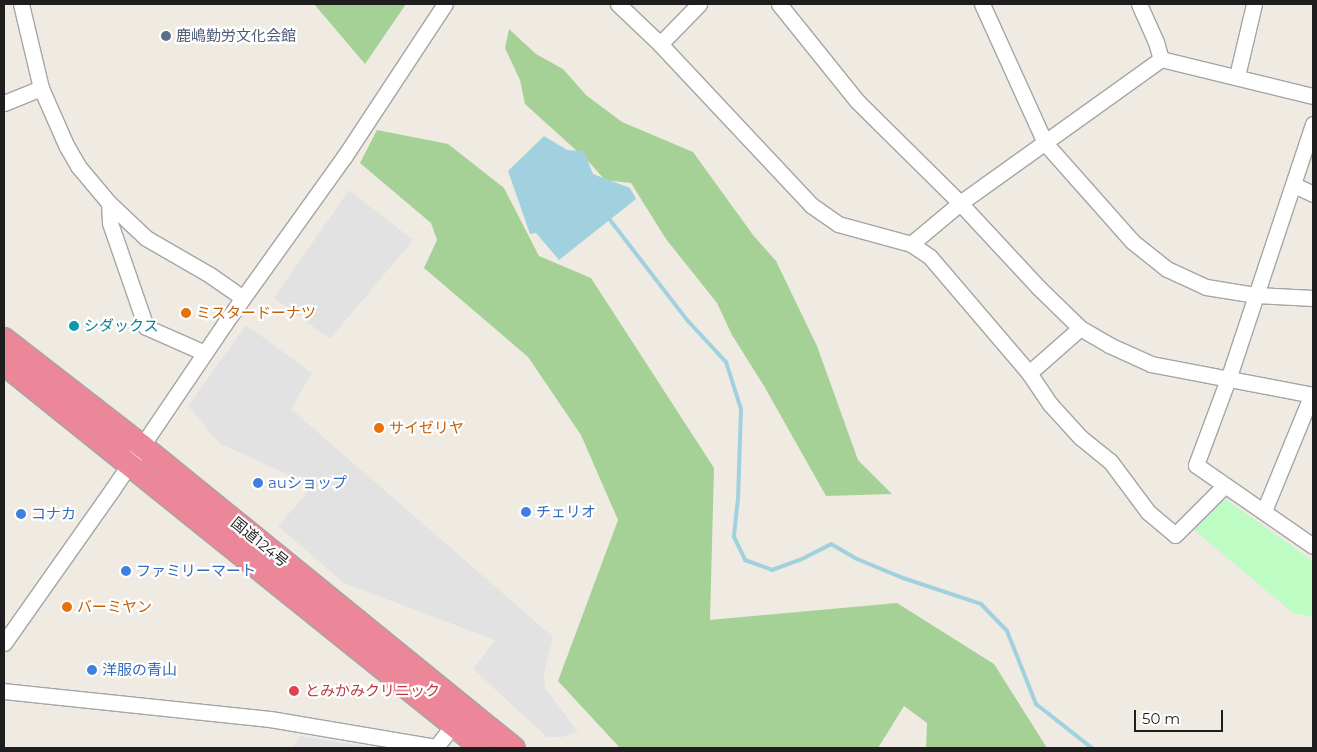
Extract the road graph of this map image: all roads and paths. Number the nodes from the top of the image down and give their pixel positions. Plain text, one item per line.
1 (21, 4) edge
2 (445, 4) edge
3 (618, 4) edge
4 (699, 4) edge
5 (779, 4) edge
6 (982, 4) edge
7 (1139, 4) edge
8 (1254, 4) edge
9 (660, 44) junction
10 (1161, 59) junction
11 (1237, 76) junction
12 (40, 88) junction
13 (1313, 96) edge
14 (4, 103) edge
15 (1313, 124) edge
16 (1045, 143) junction
17 (1294, 185) junction
18 (1313, 194) edge
19 (109, 203) junction
20 (960, 203) junction
21 (911, 244) junction
22 (1256, 295) junction
23 (243, 298) junction
24 (1313, 298) edge
25 (1080, 328) junction
26 (4, 339) edge
27 (205, 353) junction
28 (4, 364) edge
29 (1029, 373) junction
30 (1228, 379) junction
31 (1312, 394) edge
32 (142, 446) junction
33 (129, 465) junction
34 (1224, 486) junction
35 (1264, 511) junction
36 (1313, 546) edge
37 (4, 643) edge
38 (4, 691) edge
39 (459, 717) junction
40 (482, 748) edge
41 (514, 748) edge

1 - 12 street
2 - 23 street
3 - 9 street
4 - 9 street
5 - 20 street
6 - 16 street
7 - 10 street
8 - 11 street
9 - 21 street
10 - 11 street
10 - 16 street
11 - 13 street
12 - 14 street
12 - 19 street
15 - 17 street
16 - 20 street
16 - 22 street
17 - 18 street
17 - 22 street
19 - 23 street
19 - 27 street
20 - 21 street
20 - 25 street
21 - 29 street
22 - 24 street
22 - 30 street
23 - 27 street
25 - 29 street
25 - 30 street
26 - 32 highway, 国道124号
27 - 32 street
28 - 33 highway, 国道124号
29 - 34 street
30 - 31 street
30 - 34 street
31 - 35 street
32 - 33 street
32 - 39 highway, 国道124号
33 - 37 street
33 - 39 highway, 国道124号
34 - 35 street
35 - 36 street
38 - 39 street
39 - 40 highway, 国道124号
39 - 41 highway, 国道124号

